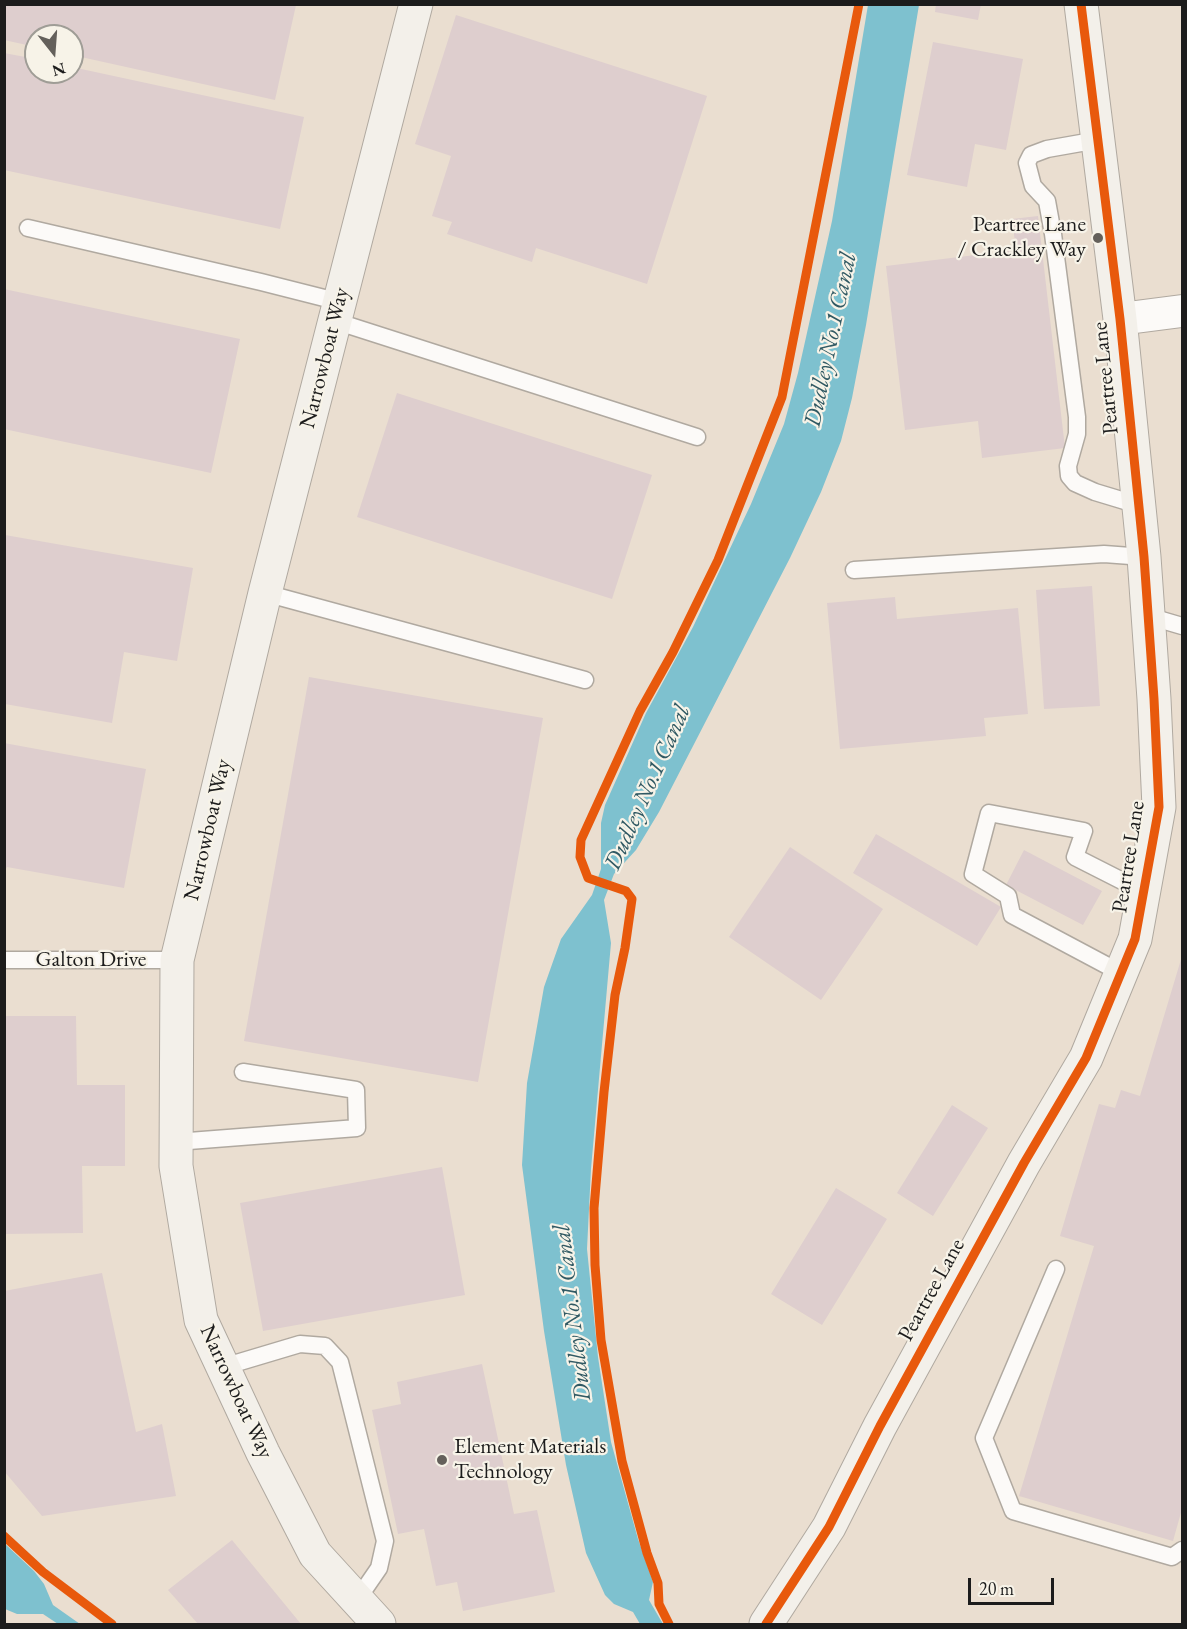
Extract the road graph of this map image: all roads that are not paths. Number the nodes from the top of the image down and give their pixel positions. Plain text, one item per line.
1 (416, 4) edge
2 (1081, 4) edge
3 (1098, 140) junction
4 (28, 228) dead end
5 (1182, 311) edge
6 (337, 312) junction
7 (1120, 319) junction
8 (697, 437) dead end
9 (1138, 506) junction
10 (1144, 557) junction
11 (854, 570) dead end
12 (265, 593) junction
13 (1148, 616) junction
14 (1182, 626) edge
15 (585, 680) dead end
16 (1143, 892) junction
17 (4, 960) edge
18 (177, 960) junction
19 (1121, 973) junction
20 (243, 1072) dead end
21 (176, 1142) junction
22 (1056, 1269) dead end
23 (223, 1367) junction
24 (1182, 1550) edge
25 (357, 1600) junction
26 (379, 1624) edge
27 (766, 1624) edge

1 - 6 street, Narrowboat Way
2 - 3 street, Peartree Lane
3 - 7 street, Peartree Lane
3 - 9 lane
4 - 6 lane
5 - 7 street
6 - 8 lane
6 - 12 street, Narrowboat Way
7 - 9 street, Peartree Lane
9 - 10 street, Peartree Lane
10 - 11 lane
10 - 13 street, Peartree Lane
12 - 15 lane
12 - 18 street, Narrowboat Way
13 - 14 lane
13 - 16 street, Peartree Lane
16 - 19 street, Peartree Lane
16 - 19 lane
17 - 18 lane, Galton Drive
18 - 21 street, Narrowboat Way
19 - 27 street, Peartree Lane
20 - 21 lane
21 - 23 street, Narrowboat Way
22 - 24 lane
23 - 25 street, Narrowboat Way
23 - 25 lane
25 - 26 street, Narrowboat Way

